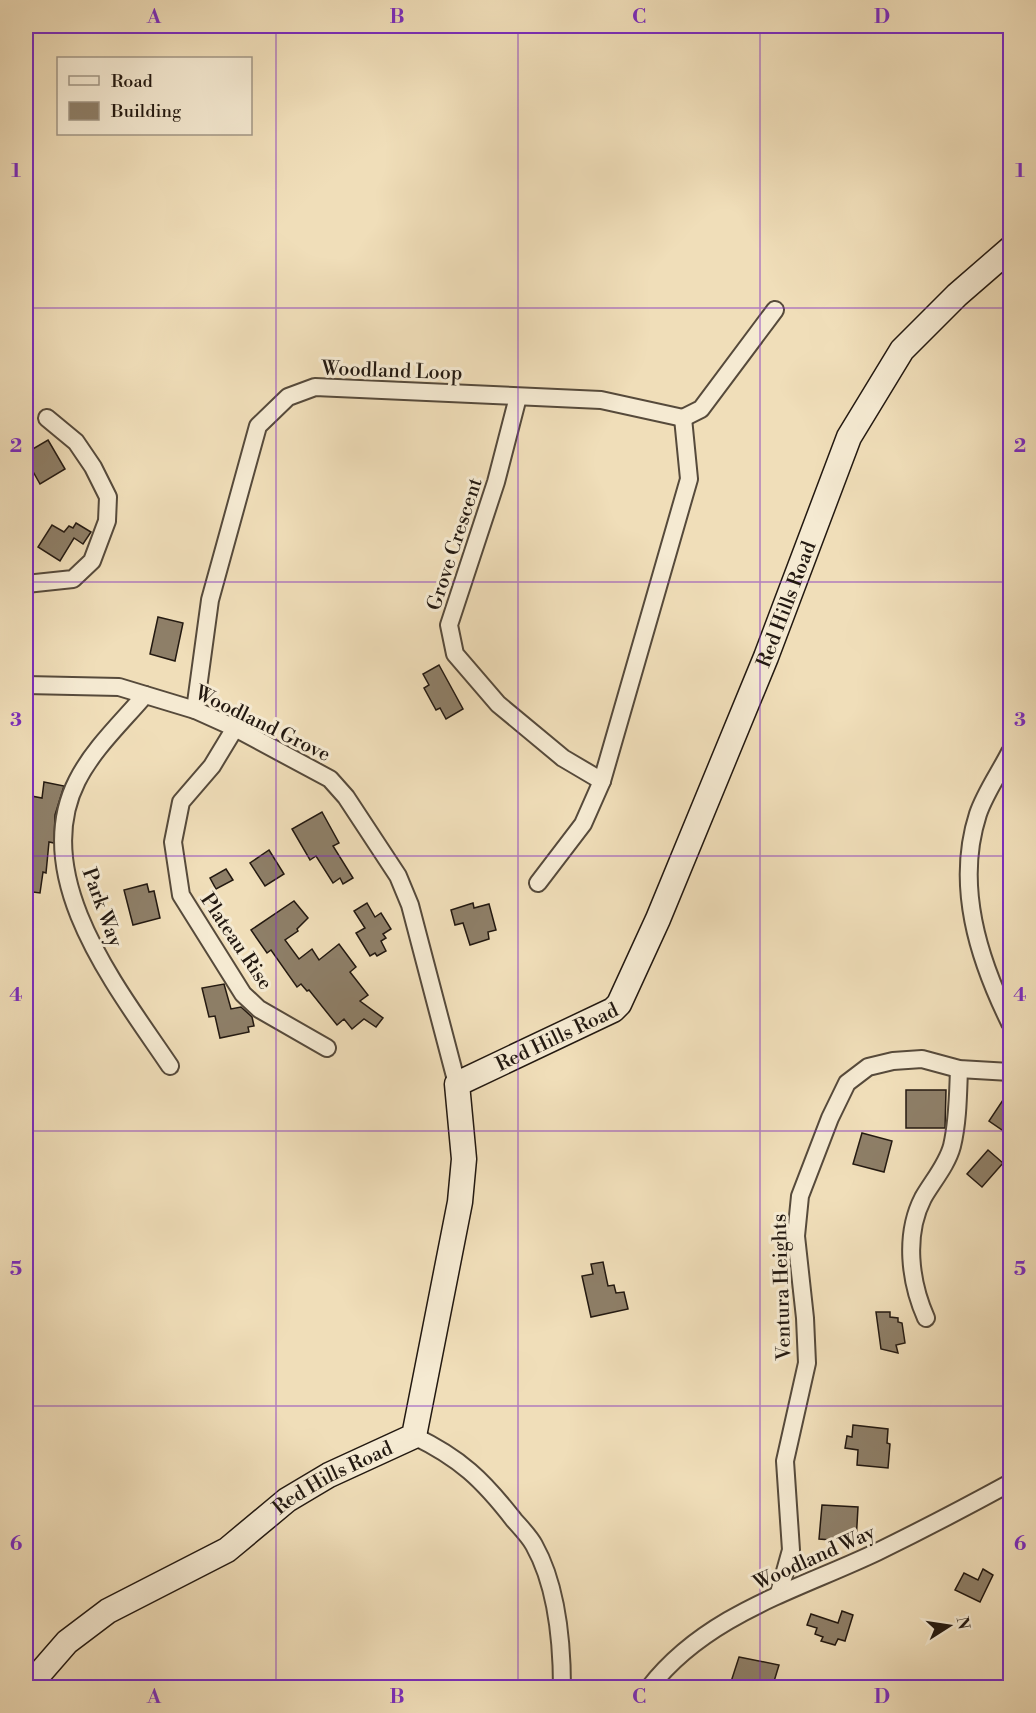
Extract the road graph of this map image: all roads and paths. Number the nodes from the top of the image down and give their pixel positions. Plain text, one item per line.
1 (1011, 249) edge
2 (775, 310) dead end
3 (518, 397) junction
4 (47, 418) dead end
5 (683, 418) junction
6 (26, 584) edge
7 (26, 685) edge
8 (145, 695) junction
9 (195, 710) junction
10 (235, 728) junction
11 (1011, 753) edge
12 (602, 781) junction
13 (538, 883) dead end
14 (1011, 1023) edge
15 (327, 1048) dead end
16 (170, 1066) dead end
17 (959, 1069) junction
18 (1011, 1072) edge
19 (457, 1084) junction
20 (926, 1318) dead end
21 (414, 1436) junction
22 (1011, 1483) edge
23 (779, 1593) junction
24 (27, 1688) edge
25 (562, 1688) edge
26 (650, 1688) edge

1 - 19 main road, Red Hills Road
2 - 5 street
3 - 5 street, Woodland Loop
3 - 9 street, Woodland Loop
3 - 12 street, Grove Crescent
4 - 6 street
5 - 12 street
7 - 8 street, Woodland Grove
8 - 9 street, Woodland Grove
8 - 16 street, Park Way
9 - 10 street, Woodland Grove
10 - 15 street, Plateau Rise
10 - 19 street, Woodland Grove
11 - 14 street
12 - 13 street
17 - 18 street, Ventura Heights
17 - 20 street
17 - 23 street, Ventura Heights
19 - 21 main road, Red Hills Road
21 - 24 main road, Red Hills Road
21 - 25 street
22 - 23 street, Woodland Way
23 - 26 street, Woodland Way

